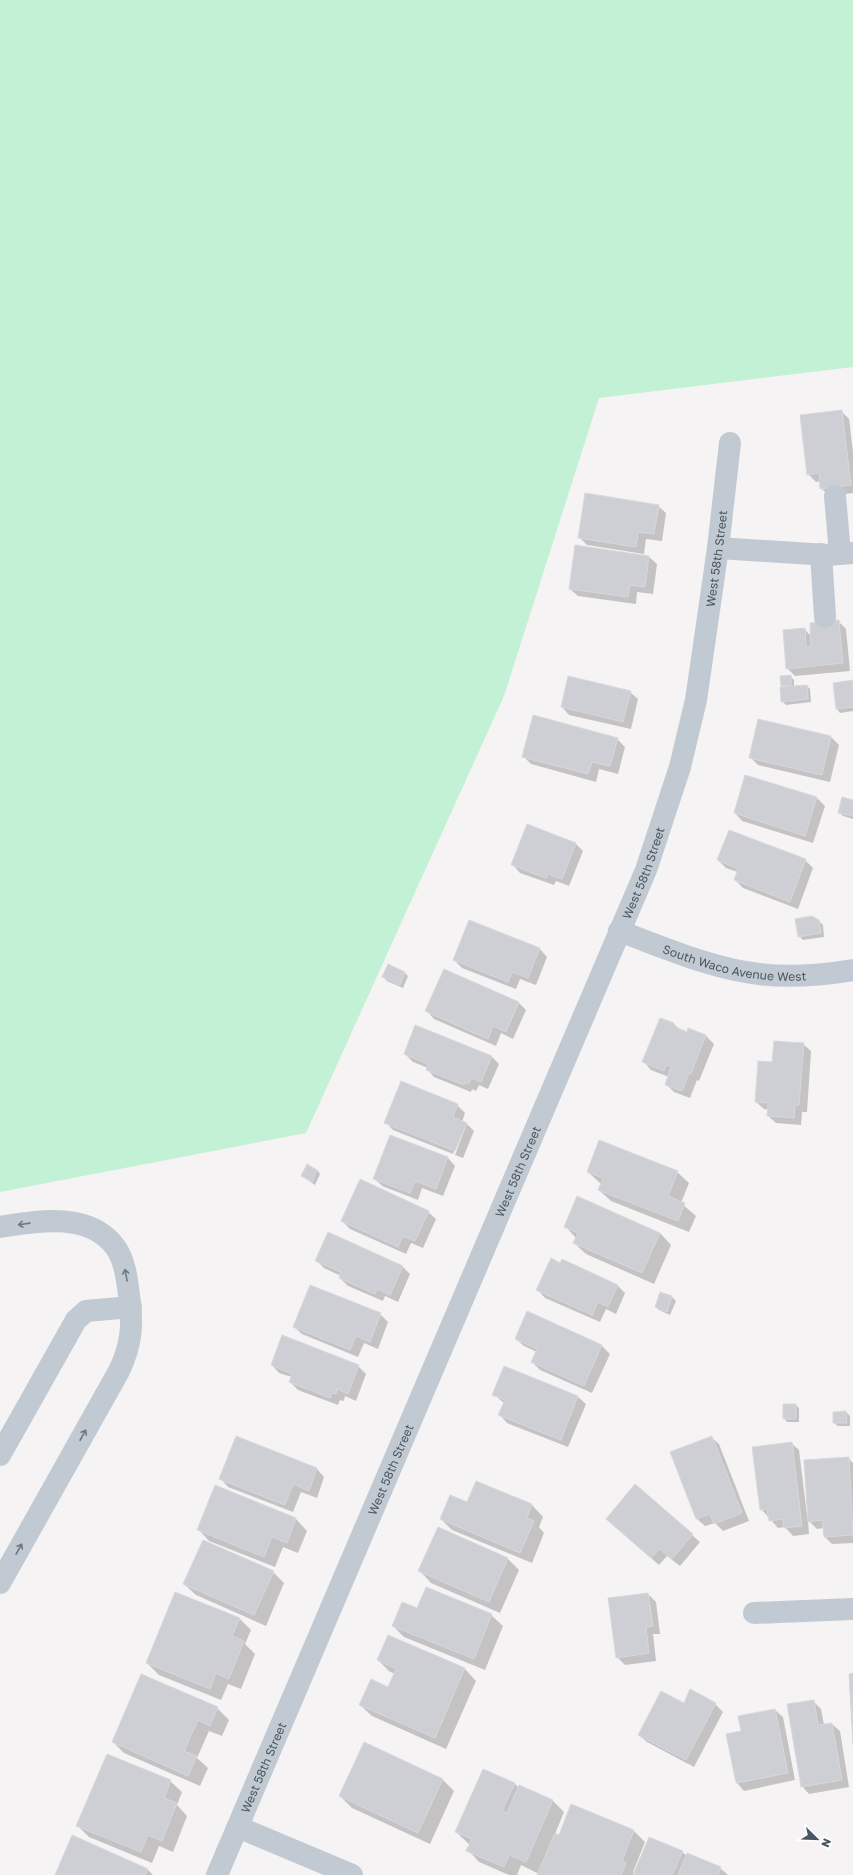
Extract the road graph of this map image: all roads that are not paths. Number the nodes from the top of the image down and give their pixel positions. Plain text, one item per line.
1 (730, 443) dead end
2 (835, 496) dead end
3 (718, 548) junction
4 (838, 554) edge
5 (825, 618) dead end
6 (619, 931) junction
7 (853, 970) edge
8 (0, 1227) edge
9 (131, 1308) junction
10 (0, 1455) edge
11 (2, 1574) edge
12 (853, 1609) edge
13 (754, 1613) dead end
14 (238, 1827) junction
15 (217, 1875) edge
16 (352, 1875) edge

1 - 3 street, West 58th Street
2 - 4 street
3 - 4 street
3 - 6 street, West 58th Street
4 - 5 street
6 - 7 street, South Waco Avenue West
6 - 14 street, West 58th Street
9 -> 8 street
9 - 10 street
11 -> 9 street
12 - 13 street
14 - 15 street, West 58th Street
14 - 16 street

